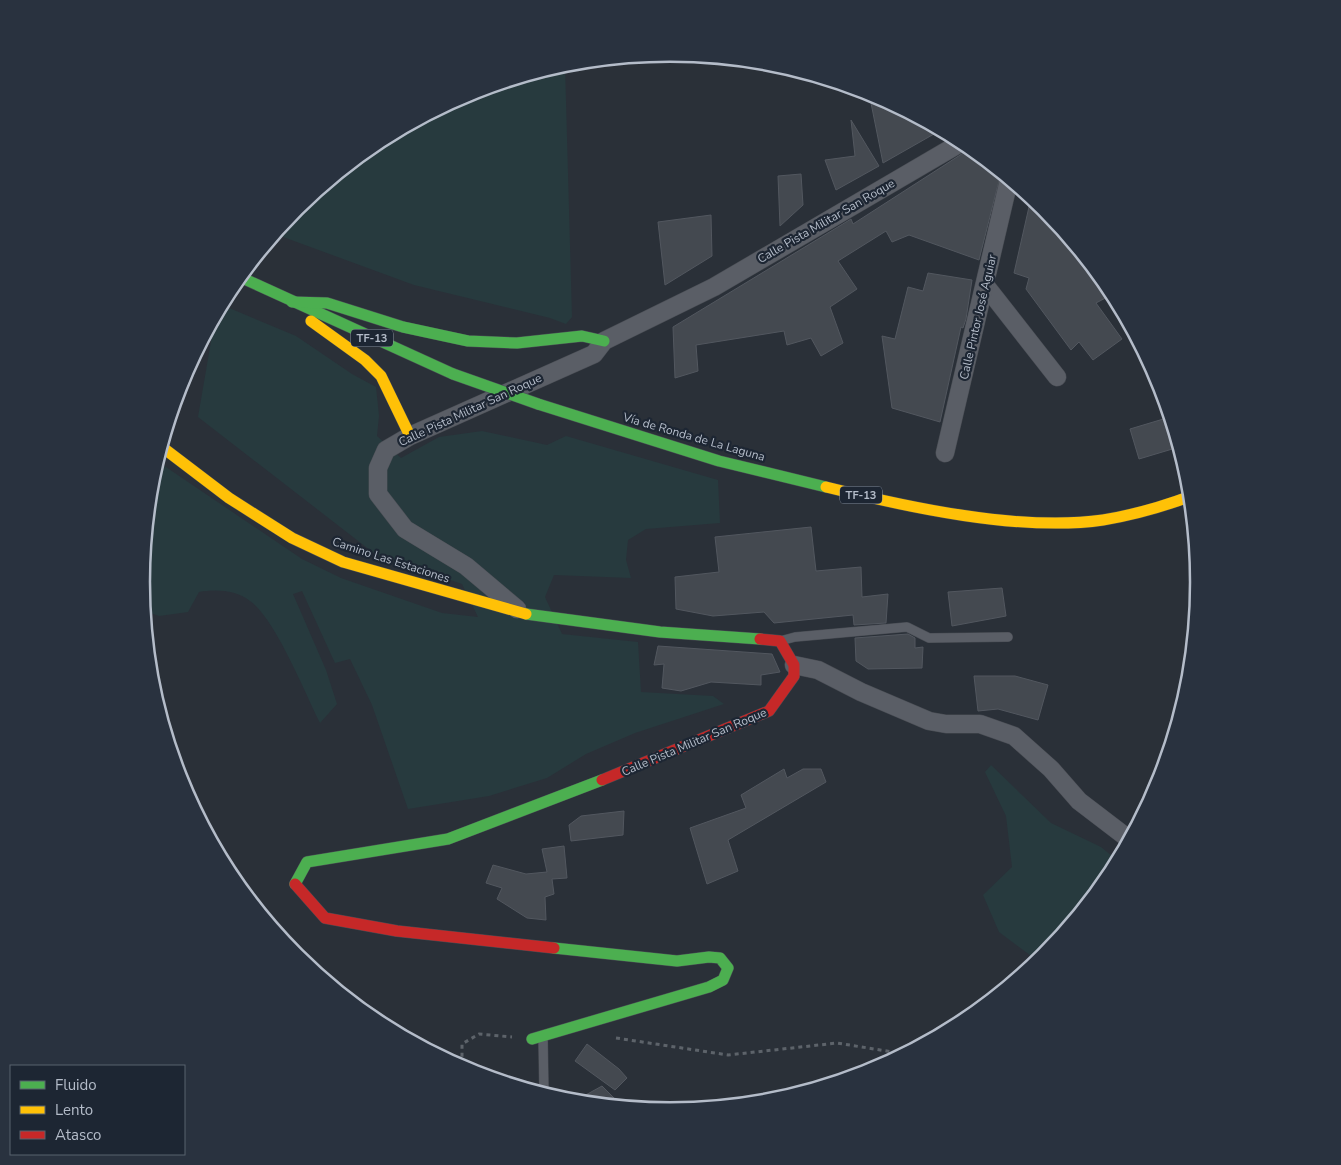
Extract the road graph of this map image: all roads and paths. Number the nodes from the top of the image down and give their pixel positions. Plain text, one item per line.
1 (954, 147) edge
2 (1008, 188) edge
3 (248, 281) edge
4 (985, 285) junction
5 (292, 302) junction
6 (604, 341) junction
7 (1057, 377) dead end
8 (410, 436) junction
9 (167, 451) edge
10 (946, 453) dead end
11 (1184, 499) edge
12 (521, 613) junction
13 (1008, 637) dead end
14 (780, 641) junction
15 (794, 665) junction
16 (1125, 836) edge
17 (610, 1037) dead end
18 (538, 1038) junction
19 (893, 1052) edge
20 (462, 1058) edge
21 (543, 1087) edge

1 - 6 street, Calle Pista Militar San Roque
2 - 4 street, Calle Pintor José Aguiar
3 - 5 street, Vía de Ronda de La Laguna / TF-13
4 - 7 street
4 - 10 street, Calle Pintor José Aguiar
5 - 6 street
5 - 8 street
5 - 11 street, Vía de Ronda de La Laguna / TF-13, bridge
6 - 8 street, Calle Pista Militar San Roque
8 - 12 street, Calle Pista Militar San Roque
9 - 12 street, Camino Las Estaciones
12 - 14 street
13 - 14 lane
14 - 15 street
15 - 16 street
15 - 18 street, Calle Pista Militar San Roque
17 - 19 path
18 - 20 path
18 - 21 lane

